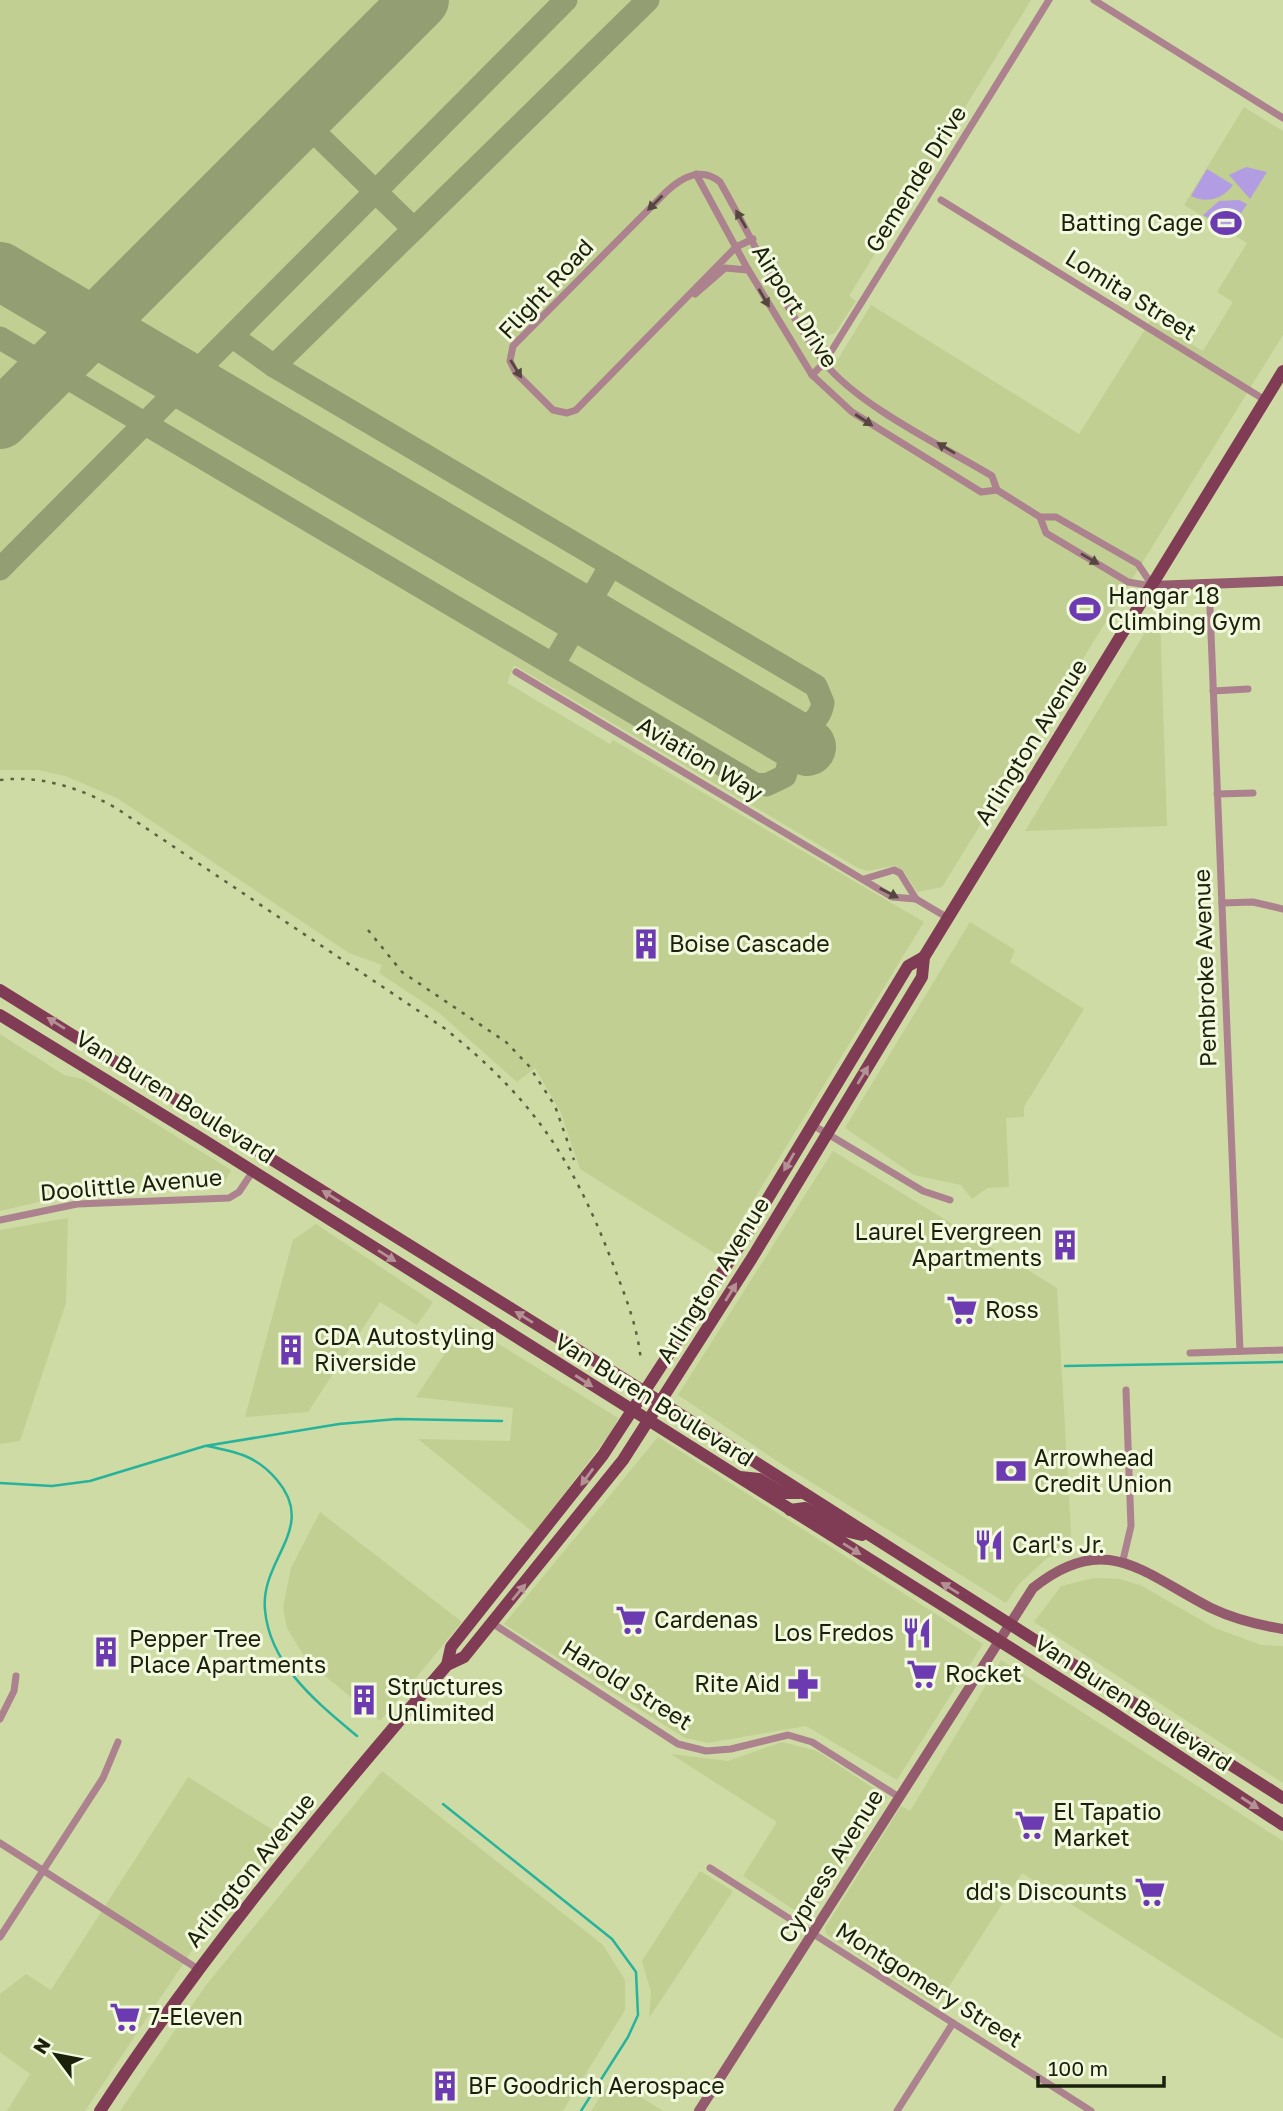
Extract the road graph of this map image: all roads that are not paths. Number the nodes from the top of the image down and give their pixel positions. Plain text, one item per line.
1 (1049, 0) edge
2 (1094, 0) edge
3 (1283, 118) edge
4 (696, 174) junction
5 (941, 200) dead end
6 (753, 239) junction
7 (736, 247) junction
8 (748, 270) junction
9 (691, 296) junction
10 (824, 363) junction
11 (1283, 371) edge
12 (812, 375) junction
13 (1265, 400) junction
14 (997, 490) junction
15 (1040, 517) junction
16 (1283, 581) edge
17 (1209, 584) junction
18 (1152, 586) junction
19 (516, 672) dead end
20 (1248, 689) dead end
21 (1213, 691) junction
22 (1253, 793) dead end
23 (1217, 794) junction
24 (864, 879) junction
25 (916, 899) junction
26 (1222, 903) junction
27 (1283, 909) edge
28 (948, 918) junction
29 (924, 957) junction
30 (0, 990) edge
31 (0, 1015) edge
32 (811, 1124) junction
33 (828, 1134) junction
34 (253, 1171) junction
35 (950, 1200) dead end
36 (0, 1220) edge
37 (1283, 1350) edge
38 (1240, 1351) junction
39 (1189, 1353) dead end
40 (1126, 1390) dead end
41 (645, 1392) junction
42 (661, 1403) junction
43 (631, 1412) junction
44 (649, 1422) junction
45 (736, 1477) junction
46 (800, 1493) junction
47 (790, 1510) junction
48 (869, 1536) junction
49 (1123, 1560) junction
50 (512, 1574) junction
51 (492, 1623) junction
52 (1008, 1624) junction
53 (1283, 1629) edge
54 (997, 1641) junction
55 (447, 1665) junction
56 (16, 1676) dead end
57 (0, 1719) edge
58 (118, 1742) dead end
59 (1229, 1764) junction
60 (1217, 1782) junction
61 (899, 1797) junction
62 (1283, 1798) edge
63 (1283, 1825) edge
64 (0, 1843) edge
65 (710, 1868) dead end
66 (43, 1871) junction
67 (813, 1934) junction
68 (0, 1937) edge
69 (198, 1969) junction
70 (953, 2022) junction
71 (1088, 2110) edge
72 (100, 2111) edge
73 (699, 2111) edge
74 (897, 2111) edge

1 - 10 street, Gemende Drive
2 - 3 street
6 -> 4 street, Airport Drive
4 - 7 street, Airport Drive
4 -> 9 street, Flight Road
5 - 13 street, Lomita Street
6 - 7 street, Flight Road
6 - 10 street, Airport Drive
7 - 8 street, Airport Drive
7 - 9 street, Flight Road
8 - 9 street
8 -> 12 street, Airport Drive
10 - 12 street, Gemende Drive
14 -> 10 street, Airport Drive
11 - 13 main road, Arlington Avenue
12 -> 14 street, Airport Drive
13 - 18 main road, Arlington Avenue
14 - 15 street, Airport Drive
15 - 18 street, Airport Drive
15 -> 18 street, Airport Drive
16 - 17 street
17 - 18 street
17 - 21 street, Pembroke Avenue
18 - 28 main road, Arlington Avenue
19 - 24 street, Aviation Way
20 - 21 street
21 - 23 street, Pembroke Avenue
22 - 23 street
23 - 26 street, Pembroke Avenue
24 -> 25 street, Aviation Way
24 - 25 street, Aviation Way
25 - 28 street, Aviation Way
26 - 27 street
26 - 38 street, Pembroke Avenue
28 - 29 main road, Arlington Avenue
29 - 32 main road, Arlington Avenue
33 -> 29 main road, Arlington Avenue
41 -> 30 main road, Van Buren Boulevard
31 - 34 main road, Van Buren Boulevard
32 - 33 street
32 -> 41 main road, Arlington Avenue
33 - 35 street
42 -> 33 main road, Arlington Avenue
34 - 36 street, Doolittle Avenue
34 -> 43 main road, Van Buren Boulevard
37 - 38 street
38 - 39 street
40 - 49 street
41 - 42 main road, Van Buren Boulevard
41 - 43 main road, Arlington Avenue
42 - 44 main road, Arlington Avenue
42 - 46 main road, Van Buren Boulevard
43 - 44 main road, Van Buren Boulevard
43 -> 50 main road, Arlington Avenue
44 - 45 main road, Van Buren Boulevard
51 -> 44 main road, Arlington Avenue
45 - 46 main road
45 - 47 main road, Van Buren Boulevard
46 - 48 main road, Van Buren Boulevard
47 - 48 main road
47 -> 54 main road, Van Buren Boulevard
52 -> 48 main road, Van Buren Boulevard
49 - 52 street, Cypress Avenue
49 - 53 street
50 - 51 main road
50 - 55 main road, Arlington Avenue
51 - 55 main road, Arlington Avenue
51 - 61 street, Harold Street
52 - 54 street, Cypress Avenue
52 - 59 main road, Van Buren Boulevard
54 - 60 main road, Van Buren Boulevard
54 - 61 street, Cypress Avenue
55 - 69 main road, Arlington Avenue
56 - 57 street
58 - 66 street
59 - 60 main road
59 - 62 main road, Van Buren Boulevard
60 -> 63 main road, Van Buren Boulevard
61 - 67 street, Cypress Avenue
64 - 66 street
65 - 67 street, Montgomery Street
66 - 68 street
66 - 69 street
67 - 70 street, Montgomery Street
67 - 73 street, Cypress Avenue
69 - 72 main road, Arlington Avenue
70 - 71 street, Montgomery Street
70 - 74 street

